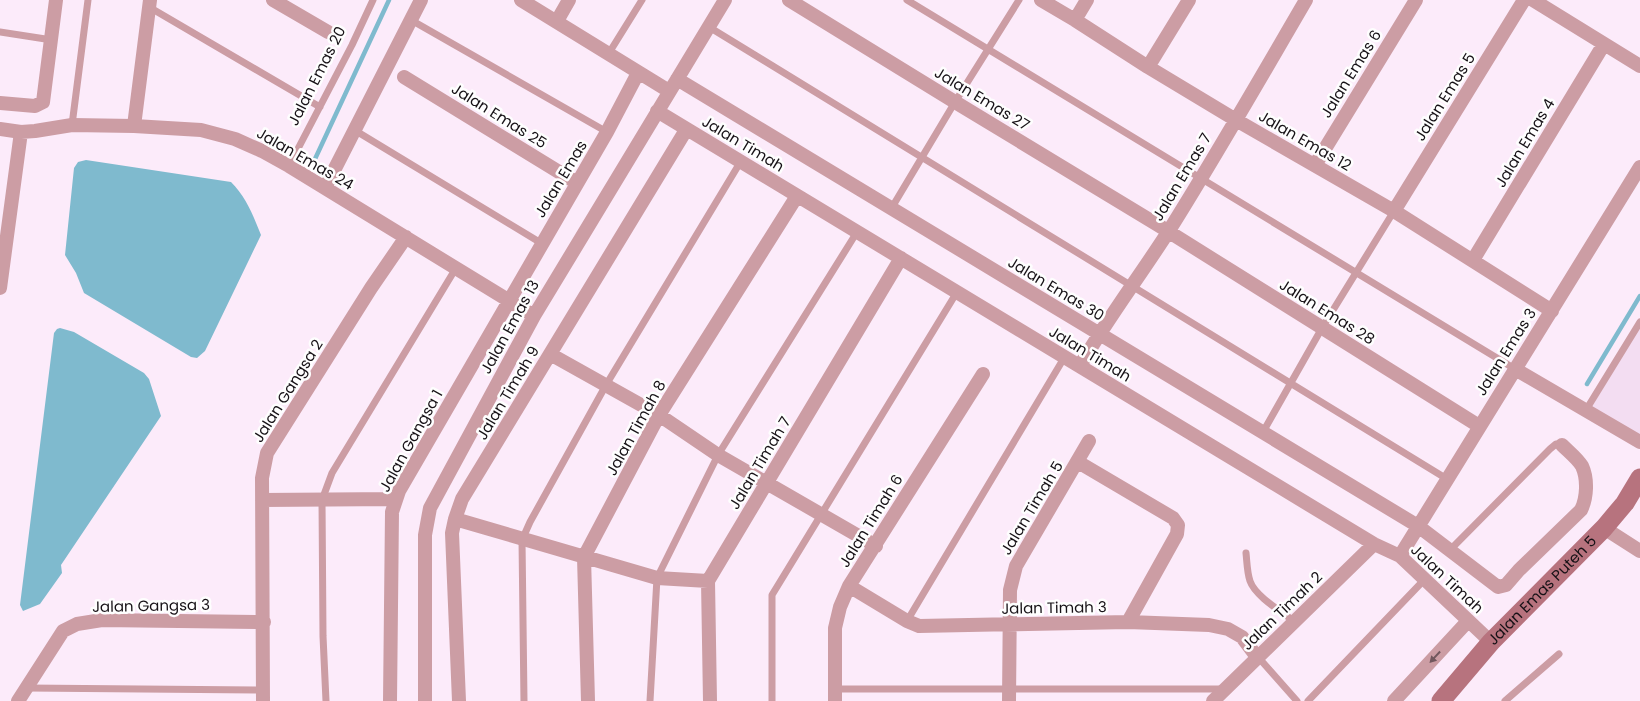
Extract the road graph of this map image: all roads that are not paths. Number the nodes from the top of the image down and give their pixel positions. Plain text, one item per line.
1 (56, 0) edge
2 (88, 0) edge
3 (274, 0) edge
4 (373, 0) edge
5 (421, 0) edge
6 (522, 0) edge
7 (569, 0) edge
8 (642, 0) edge
9 (725, 0) edge
10 (789, 0) edge
11 (907, 0) edge
12 (1020, 0) edge
13 (1041, 0) edge
14 (1087, 0) edge
15 (1189, 0) edge
16 (1306, 0) edge
17 (1416, 0) edge
18 (1532, 0) edge
19 (149, 4) edge
20 (411, 20) junction
21 (1075, 20) junction
22 (557, 21) junction
23 (708, 26) junction
24 (0, 32) edge
25 (328, 32) dead end
26 (52, 40) junction
27 (1604, 44) junction
28 (988, 49) junction
29 (609, 53) junction
30 (1640, 66) edge
31 (1148, 67) junction
32 (638, 73) junction
33 (404, 77) dead end
34 (673, 85) junction
35 (955, 102) junction
36 (0, 103) edge
37 (320, 107) junction
38 (657, 111) junction
39 (1236, 120) junction
40 (72, 125) junction
41 (134, 126) junction
42 (0, 129) edge
43 (686, 130) junction
44 (356, 131) junction
45 (21, 132) junction
46 (607, 132) junction
47 (923, 157) junction
48 (741, 161) junction
49 (1315, 165) junction
50 (289, 166) junction
51 (1640, 167) edge
52 (1202, 178) junction
53 (577, 183) junction
54 (325, 188) junction
55 (797, 196) junction
56 (891, 208) junction
57 (1394, 211) junction
58 (1163, 228) junction
59 (857, 232) junction
60 (406, 238) junction
61 (541, 243) junction
62 (901, 258) junction
63 (1473, 260) junction
64 (456, 268) junction
65 (1356, 272) junction
66 (1131, 285) junction
67 (0, 288) edge
68 (957, 292) junction
69 (509, 300) junction
70 (1552, 311) junction
71 (534, 316) junction
72 (1640, 322) edge
73 (1322, 328) junction
74 (1099, 334) junction
75 (550, 354) junction
76 (1064, 358) junction
77 (1080, 366) junction
78 (1515, 368) junction
79 (983, 374) dead end
80 (1290, 383) junction
81 (606, 385) junction
82 (1586, 410) junction
83 (659, 416) junction
84 (1479, 426) junction
85 (1263, 432) junction
86 (1089, 441) dead end
87 (1640, 442) edge
88 (1562, 445) joint
89 (718, 455) junction
90 (1078, 462) junction
91 (1640, 478) edge
92 (1448, 479) junction
93 (766, 484) junction
94 (396, 499) junction
95 (262, 500) junction
96 (322, 500) junction
97 (820, 515) junction
98 (455, 519) junction
99 (1418, 526) junction
100 (1604, 528) junction
101 (522, 540) junction
102 (1374, 544) junction
103 (876, 546) junction
104 (1450, 550) junction
105 (1640, 550) edge
106 (1246, 553) dead end
107 (1400, 556) junction
108 (584, 557) junction
109 (657, 578) junction
110 (1425, 580) junction
111 (708, 581) junction
112 (849, 586) junction
113 (907, 621) junction
114 (1468, 621) junction
115 (264, 622) junction
116 (1128, 622) junction
117 (1295, 622) junction
118 (1010, 624) junction
119 (1491, 642) junction
120 (1559, 654) dead end
121 (1258, 657) junction
122 (27, 688) junction
123 (1225, 689) junction
124 (263, 695) edge
125 (835, 695) edge
126 (1009, 695) edge
127 (18, 701) edge
128 (326, 701) edge
129 (390, 701) edge
130 (424, 701) edge
131 (459, 701) edge
132 (524, 701) edge
133 (588, 701) edge
134 (650, 701) edge
135 (710, 701) edge
136 (772, 701) edge
137 (1213, 701) edge
138 (1297, 701) edge
139 (1308, 701) edge
140 (1394, 701) edge
141 (1441, 701) edge
142 (1504, 701) edge

1 - 26 street
2 - 40 lane
3 - 25 street
4 - 37 lane, Jalan Emas 20
5 - 20 street
6 - 22 street, Jalan Emas 30
7 - 22 street
8 - 29 lane
9 - 23 street, Jalan Emas 13
10 - 35 street, Jalan Emas 27
11 - 28 lane
12 - 28 lane
13 - 21 street, Jalan Emas 12
14 - 21 street
15 - 31 street
16 - 39 street, Jalan Emas 7
17 - 49 street, Jalan Emas 6
18 - 27 street
18 - 57 street, Jalan Emas 5
19 - 37 lane
19 - 41 street
20 - 44 street
20 - 46 lane
21 - 31 street, Jalan Emas 12
22 - 29 street, Jalan Emas 30
23 - 34 street, Jalan Emas 13
23 - 47 lane
24 - 26 lane
26 - 36 street
27 - 30 street
27 - 63 street, Jalan Emas 4
28 - 35 lane
28 - 52 lane
29 - 32 street, Jalan Emas 30
31 - 39 street, Jalan Emas 12
32 - 34 street, Jalan Emas 30
32 - 46 street, Jalan Emas
33 - 53 street, Jalan Emas 25
34 - 38 street, Jalan Emas 13
34 - 56 street, Jalan Emas 30
35 - 47 lane
35 - 58 street, Jalan Emas 27
37 - 50 lane, Jalan Emas 20
38 - 43 street, Jalan Timah
38 - 71 street, Jalan Emas 13
39 - 49 street, Jalan Emas 12
39 - 52 street, Jalan Emas 7
40 - 41 street, Jalan Emas 24
40 - 45 street, Jalan Emas 24
41 - 50 street, Jalan Emas 24
42 - 45 street, Jalan Emas 24
43 - 48 street, Jalan Timah
43 - 75 street, Jalan Timah 9
44 - 54 street
44 - 61 lane
45 - 67 street
46 - 53 street, Jalan Emas
47 - 56 lane
47 - 66 lane
48 - 55 street, Jalan Timah
48 - 81 lane
49 - 57 street, Jalan Emas 12
50 - 54 street, Jalan Emas 24
51 - 70 street, Jalan Emas 3
52 - 58 street, Jalan Emas 7
52 - 65 lane
53 - 61 street, Jalan Emas
54 - 60 street, Jalan Emas 24
55 - 59 street, Jalan Timah
55 - 83 street, Jalan Timah 8
56 - 74 street, Jalan Emas 30
57 - 63 street, Jalan Emas 12
57 - 65 lane
58 - 66 street, Jalan Emas 7
58 - 73 street, Jalan Emas 28
59 - 62 street, Jalan Timah
59 - 89 lane
60 - 64 street, Jalan Emas 24
60 - 95 street, Jalan Gangsa 2
61 - 69 street, Jalan Emas
62 - 68 street, Jalan Timah
62 - 93 street, Jalan Timah 7
63 - 70 street, Jalan Emas 12
64 - 69 street, Jalan Emas 24
64 - 96 lane
65 - 73 lane
65 - 78 lane
66 - 74 street, Jalan Emas 7
66 - 80 lane
68 - 76 street, Jalan Timah
68 - 97 lane
69 - 71 street, Jalan Emas 24
69 - 94 street, Jalan Gangsa 1
70 - 78 street, Jalan Emas 3
71 - 130 street, Jalan Emas 13
72 - 82 lane
73 - 80 lane
73 - 84 street, Jalan Emas 28
74 - 77 street, Jalan Emas 7
74 - 85 street, Jalan Emas 30
75 - 81 street
75 - 98 street, Jalan Timah 9
76 - 77 street, Jalan Timah
76 - 113 lane
77 - 102 street, Jalan Timah
78 - 82 street
78 - 84 street, Jalan Emas 3
79 - 103 street, Jalan Timah 6
80 - 85 lane
80 - 92 lane
81 - 83 street
81 - 101 lane
82 - 87 street
83 - 89 street
83 - 108 street, Jalan Timah 8
84 - 92 street, Jalan Emas 3
85 - 99 street, Jalan Emas 30
86 - 90 street, Jalan Timah 5
88 - 104 lane
88 - 104 street, Jalan Emas 30
89 - 93 street
89 - 109 lane
90 - 116 street
90 - 118 street, Jalan Timah 5
91 - 100 street, Jalan Emas Puteh 5
92 - 99 street, Jalan Emas 3
93 - 97 street
93 - 111 street, Jalan Timah 7
94 - 96 street
94 - 129 street, Jalan Gangsa 1
95 - 96 street
95 - 115 street, Jalan Gangsa 2
96 - 128 lane
97 - 103 street
97 - 136 lane
98 - 101 street
98 - 131 street, Jalan Timah 9
99 - 104 street, Jalan Emas 30
99 - 107 street, Jalan Emas 3
100 - 105 street
100 - 119 street, Jalan Emas Puteh 5
101 - 108 street
101 - 132 lane
102 - 107 street, Jalan Timah
102 - 117 street, Jalan Timah 2
103 - 112 street, Jalan Timah 6
106 - 117 lane
107 - 110 street, Jalan Timah
108 - 109 street
108 - 133 street, Jalan Timah 8
109 - 111 street
109 - 134 lane
110 - 114 street, Jalan Timah
110 - 139 lane
111 - 135 street
112 - 113 street, Jalan Timah 3
112 - 125 street, Jalan Timah 6
113 - 118 street, Jalan Timah 3
114 - 119 street, Jalan Timah
114 -> 140 street
115 - 122 street, Jalan Gangsa 3
115 - 124 street, Jalan Gangsa 2
116 - 118 street, Jalan Timah 3
116 - 121 street, Jalan Timah 3
117 - 121 street, Jalan Timah 2
118 - 126 street, Jalan Timah 5
119 - 141 street, Jalan Emas Puteh 5
120 - 142 lane
121 - 123 street, Jalan Timah 2
121 - 138 lane
122 - 124 lane
122 - 127 street, Jalan Gangsa 3
123 - 126 lane
123 - 137 street, Jalan Timah 2
125 - 126 lane

